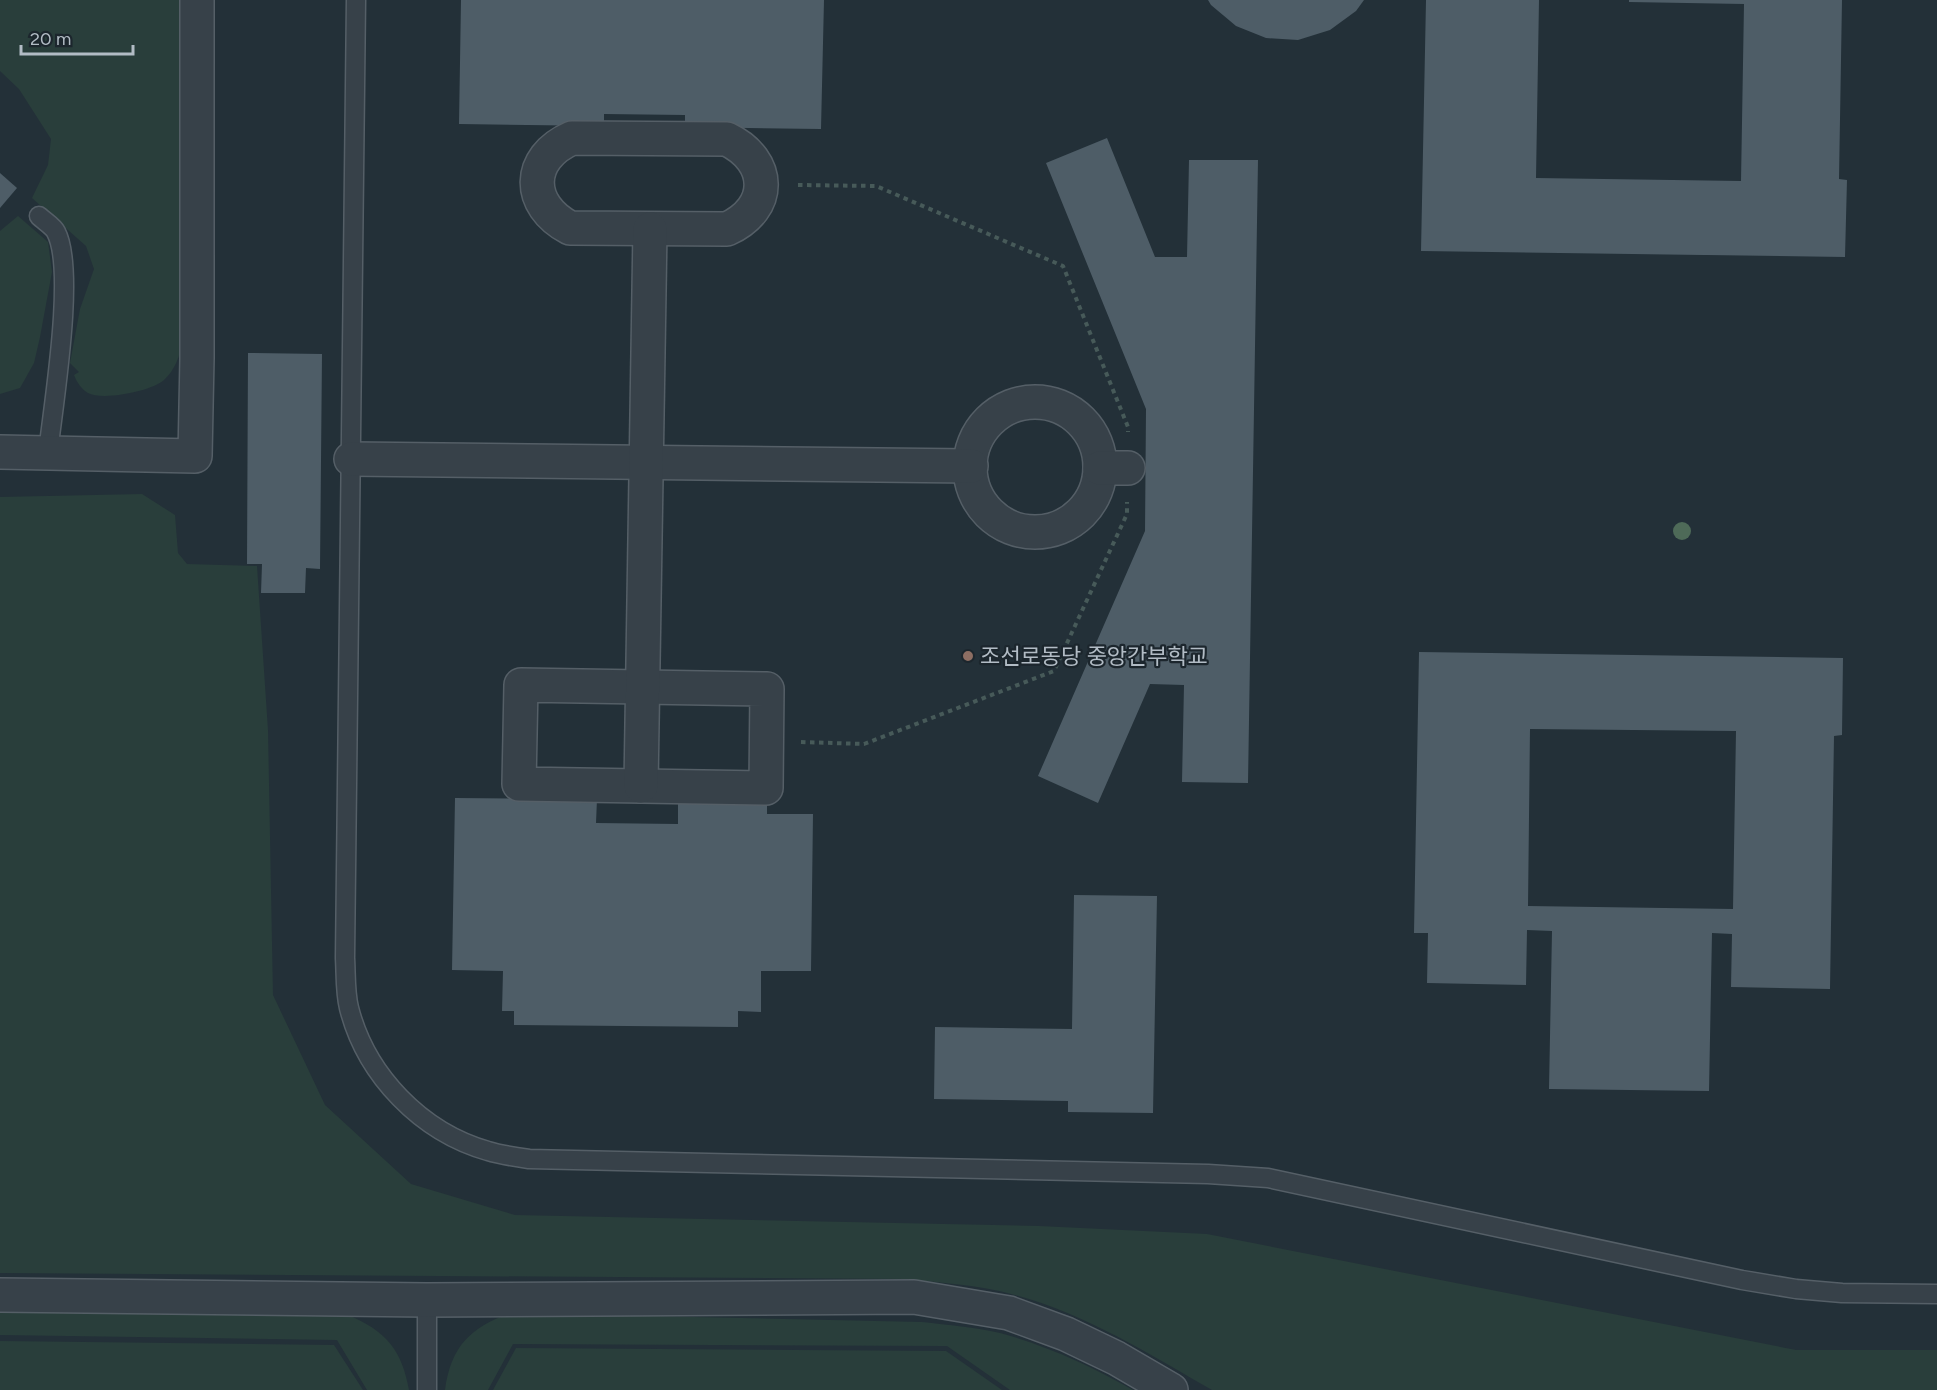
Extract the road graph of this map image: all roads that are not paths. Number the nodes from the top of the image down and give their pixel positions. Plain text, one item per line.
1 (197, 0) edge
2 (356, 0) edge
3 (39, 216) dead end
4 (650, 229) junction
5 (0, 452) edge
6 (48, 453) junction
7 (351, 459) junction
8 (646, 462) junction
9 (971, 466) junction
10 (643, 687) junction
11 (641, 786) junction
12 (1937, 1294) edge
13 (0, 1295) edge
14 (427, 1300) junction
15 (427, 1390) edge
16 (1170, 1390) edge

1 - 6 street
2 - 7 lane
3 - 6 lane
4 - 4 street
4 - 8 street
5 - 6 street
7 - 8 street
7 - 12 lane
8 - 9 street
8 - 10 street
9 - 9 street
10 - 11 street
10 - 11 street
10 - 11 street
13 - 14 street
14 - 15 lane
14 - 16 street

